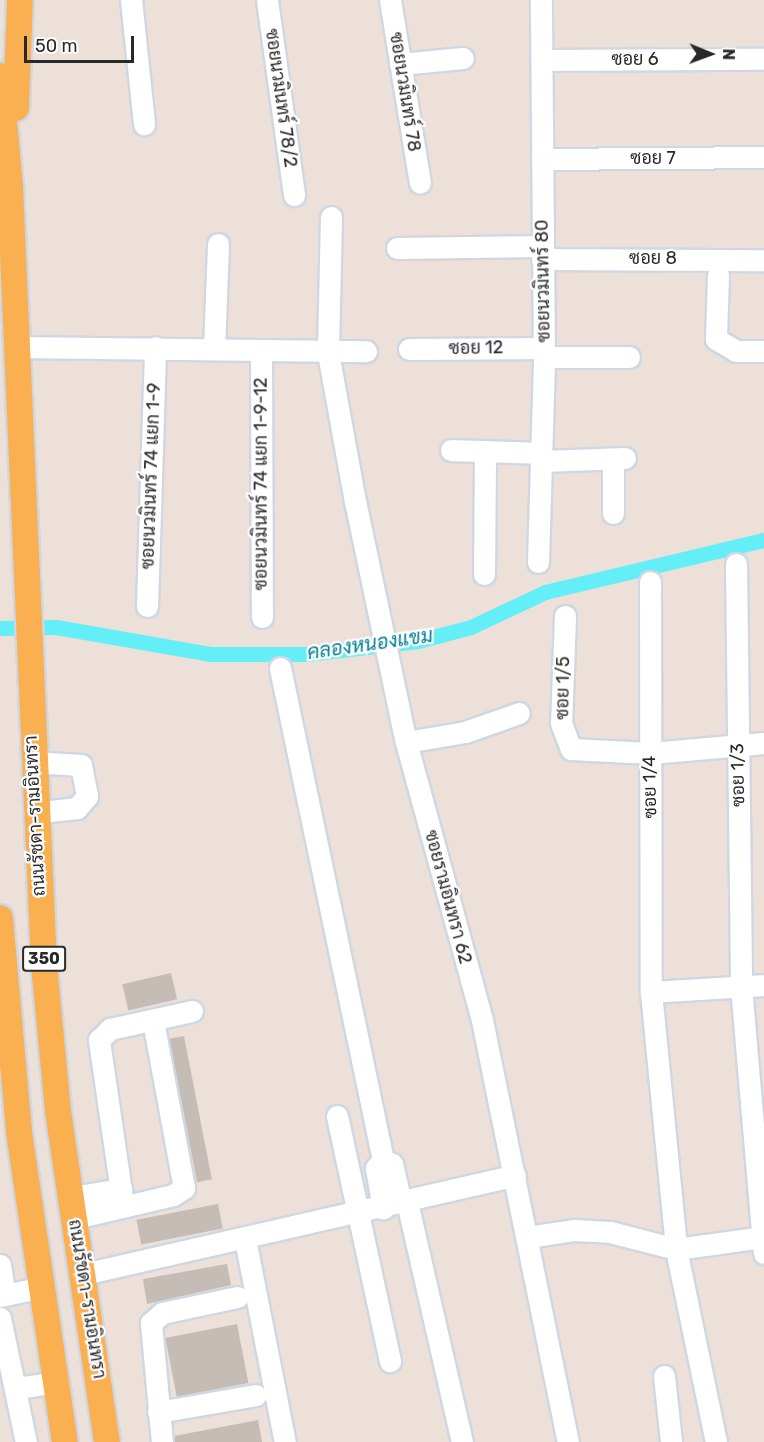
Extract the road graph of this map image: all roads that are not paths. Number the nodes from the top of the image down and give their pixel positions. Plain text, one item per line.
1 (20, 0) edge
2 (131, 0) edge
3 (267, 0) edge
4 (390, 0) edge
5 (541, 0) edge
6 (463, 58) dead end
7 (764, 58) edge
8 (542, 60) junction
9 (400, 64) junction
10 (0, 76) edge
11 (144, 124) dead end
12 (764, 157) edge
13 (542, 159) junction
14 (420, 183) dead end
15 (10, 186) junction
16 (294, 195) dead end
17 (331, 217) dead end
18 (218, 244) dead end
19 (397, 248) dead end
20 (542, 253) junction
21 (764, 260) edge
22 (718, 275) dead end
23 (16, 346) junction
24 (155, 347) junction
25 (214, 349) junction
26 (409, 349) dead end
27 (261, 351) junction
28 (366, 351) dead end
29 (764, 351) edge
30 (335, 352) junction
31 (544, 352) junction
32 (629, 357) dead end
33 (451, 450) dead end
34 (485, 451) junction
35 (542, 457) junction
36 (613, 513) dead end
37 (538, 562) dead end
38 (736, 564) dead end
39 (484, 574) dead end
40 (650, 582) dead end
41 (147, 606) dead end
42 (565, 616) dead end
43 (262, 617) dead end
44 (280, 668) dead end
45 (519, 713) dead end
46 (406, 742) junction
47 (764, 743) edge
48 (738, 746) junction
49 (650, 753) junction
50 (32, 762) junction
51 (34, 813) junction
52 (0, 918) edge
53 (764, 985) edge
54 (741, 986) junction
55 (651, 992) junction
56 (3, 1000) edge
57 (192, 1011) dead end
58 (153, 1020) junction
59 (337, 1116) dead end
60 (515, 1175) junction
61 (122, 1197) junction
62 (401, 1203) junction
63 (73, 1208) junction
64 (359, 1214) junction
65 (528, 1237) junction
66 (244, 1239) junction
67 (763, 1243) edge
68 (676, 1249) junction
69 (0, 1264) edge
70 (84, 1274) junction
71 (43, 1287) junction
72 (2, 1295) edge
73 (237, 1297) dead end
74 (0, 1318) edge
75 (390, 1361) dead end
76 (664, 1376) dead end
77 (57, 1382) junction
78 (17, 1388) junction
79 (256, 1395) dead end
80 (158, 1412) junction
81 (26, 1442) edge
82 (65, 1442) edge
83 (107, 1442) edge
84 (162, 1442) edge
85 (285, 1442) edge
86 (462, 1442) edge
87 (568, 1442) edge
88 (670, 1442) edge
89 (716, 1442) edge

1 - 15 main road, ถนนรัชดา-รามอินทรา / 350
2 - 11 street
3 - 16 street, ซอยนวมินทร์ 78/2
4 - 9 street, ซอยนวมินทร์ 78
5 - 8 street, ซอยนวมินทร์ 80
6 - 9 street
7 - 8 street, ซอย 6
8 - 13 street, ซอยนวมินทร์ 80
9 - 14 street, ซอยนวมินทร์ 78
10 - 15 main road, ถนนรัชดา-รามอินทรา / 350
12 - 13 street, ซอย 7
13 - 20 street, ซอยนวมินทร์ 80
15 - 23 main road, ถนนรัชดา-รามอินทรา / 350
17 - 30 street, ซอยรามอินทรา 62
18 - 25 street
19 - 20 street, ซอย 8
20 - 21 street, ซอย 8
20 - 31 street, ซอยนวมินทร์ 80
22 - 29 street
23 - 24 street
23 - 50 main road, ถนนรัชดา-รามอินทรา / 350
24 - 25 street
24 - 41 street, ซอยนวมินทร์ 74 แยก 1-9
25 - 27 street
26 - 31 street, ซอย 12
27 - 30 street
27 - 43 street, ซอยนวมินทร์ 74 แยก 1-9-12
28 - 30 street
30 - 46 street, ซอยรามอินทรา 62
31 - 32 street, ซอย 12
31 - 35 street, ซอยนวมินทร์ 80
33 - 34 street
34 - 35 street
34 - 39 street
35 - 36 street
35 - 37 street, ซอยนวมินทร์ 80
38 - 48 street, ซอย 1/3
40 - 49 street, ซอย 1/4
42 - 49 street, ซอย 1/5
44 - 62 street
45 - 46 street
46 - 60 street, ซอยรามอินทรา 62
47 - 48 street
48 - 49 street
48 - 54 street, ซอย 1/3
49 - 55 street, ซอย 1/4
50 - 51 main road, ถนนรัชดา-รามอินทรา / 350
50 - 51 street
51 - 63 main road, ถนนรัชดา-รามอินทรา / 350
52 - 56 main road, 350
53 - 54 street
54 - 55 street
54 - 67 street, ซอย 1/3
55 - 68 street, ซอย 1/4
56 - 71 main road, 350
57 - 58 street
58 - 61 street
58 - 61 street
59 - 64 street
60 - 62 street
60 - 65 street, ซอยรามอินทรา 62
61 - 63 street
62 - 64 street
62 - 86 street
63 - 70 main road, ถนนรัชดา-รามอินทรา / 350
64 - 66 street
64 - 75 street
65 - 68 street
65 - 87 street, ซอยรามอินทรา 62
66 - 70 street
66 - 85 street
67 - 68 street
68 - 89 street, ซอย 1/4
69 - 72 street
70 - 83 main road, ถนนรัชดา-รามอินทรา / 350
71 - 72 street
71 - 77 main road, 350
73 - 80 street
74 - 78 street
76 - 88 street
77 - 78 street
77 - 82 main road, 350
78 - 81 street
79 - 80 street
80 - 84 street

